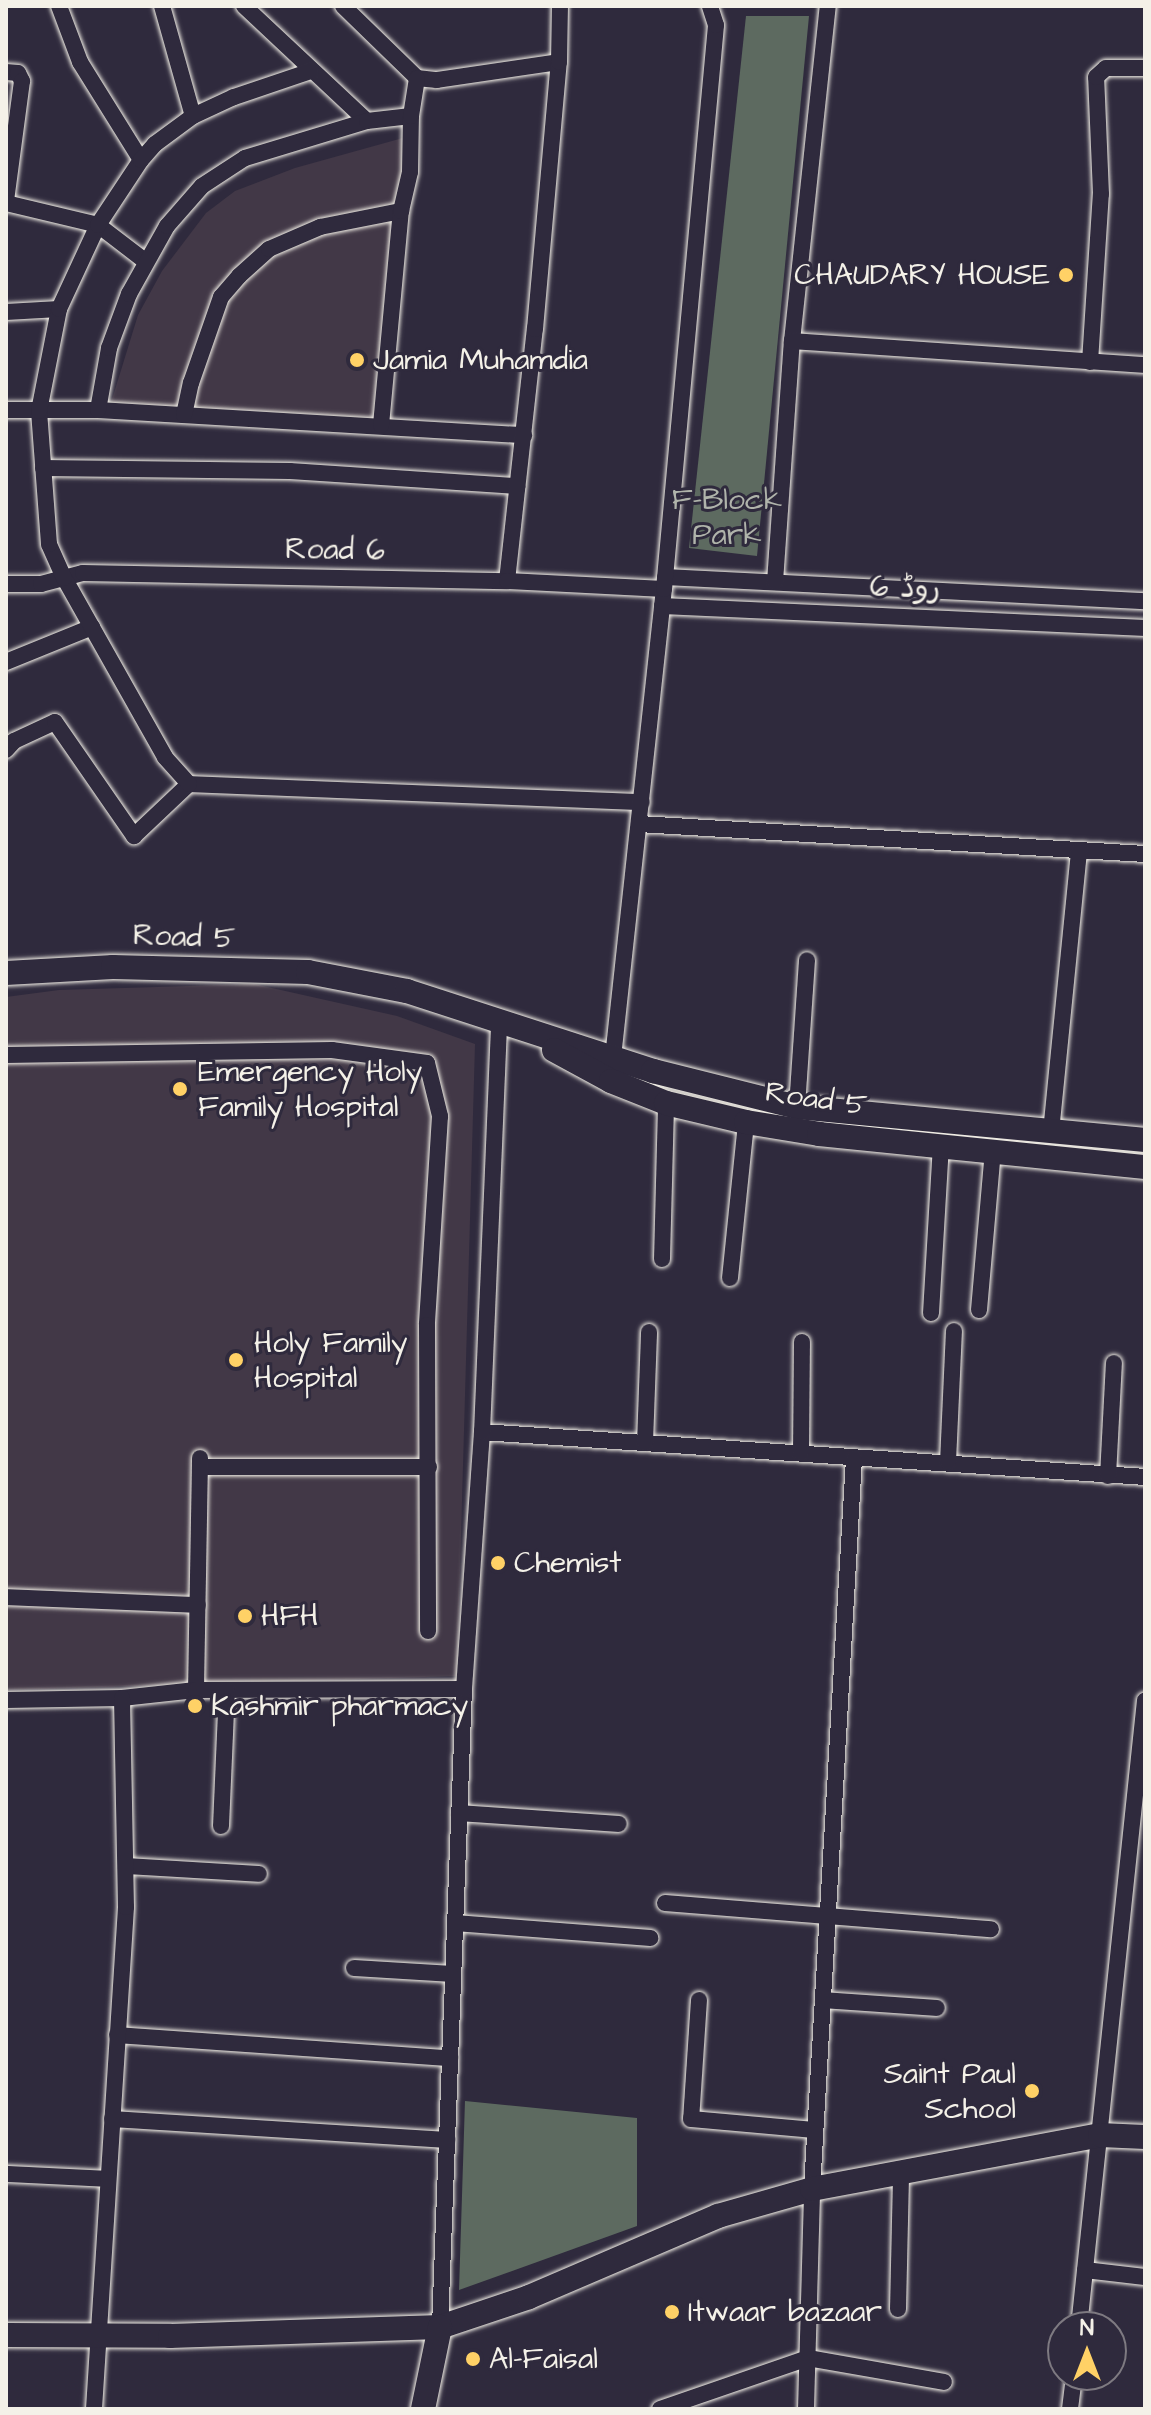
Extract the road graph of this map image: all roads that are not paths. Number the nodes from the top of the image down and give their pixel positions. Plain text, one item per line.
1 (59, 6) edge
2 (162, 6) edge
3 (244, 6) edge
4 (343, 6) edge
5 (560, 6) edge
6 (710, 6) edge
7 (828, 6) edge
8 (559, 62) junction
9 (1145, 68) edge
10 (311, 71) junction
11 (6, 72) edge
12 (417, 78) junction
13 (193, 116) junction
14 (411, 116) junction
15 (367, 121) junction
16 (141, 160) junction
17 (6, 202) edge
18 (401, 211) junction
19 (98, 225) junction
20 (145, 261) junction
21 (59, 309) junction
22 (6, 312) edge
23 (792, 341) junction
24 (1090, 362) junction
25 (1145, 365) edge
26 (6, 410) edge
27 (98, 410) junction
28 (39, 411) junction
29 (184, 415) junction
30 (381, 425) junction
31 (524, 435) junction
32 (43, 468) junction
33 (518, 486) junction
34 (64, 578) junction
35 (507, 581) junction
36 (775, 582) junction
37 (6, 584) edge
38 (829, 585) junction
39 (664, 591) junction
40 (1095, 597) junction
41 (1145, 601) edge
42 (825, 612) junction
43 (1089, 623) junction
44 (92, 627) junction
45 (1145, 628) edge
46 (6, 662) edge
47 (6, 724) edge
48 (10, 745) edge
49 (189, 784) junction
50 (642, 802) junction
51 (639, 824) junction
52 (1079, 850) junction
53 (1145, 854) edge
54 (807, 960) dead end
55 (6, 973) edge
56 (499, 1020) junction
57 (6, 1055) edge
58 (612, 1069) junction
59 (666, 1103) junction
60 (797, 1107) junction
61 (746, 1122) junction
62 (1051, 1132) junction
63 (1145, 1140) edge
64 (941, 1146) junction
65 (993, 1151) junction
66 (1145, 1167) edge
67 (662, 1259) dead end
68 (730, 1278) dead end
69 (979, 1310) dead end
70 (931, 1313) dead end
71 (954, 1331) dead end
72 (649, 1332) dead end
73 (802, 1342) dead end
74 (1114, 1363) dead end
75 (482, 1432) junction
76 (645, 1443) junction
77 (801, 1453) junction
78 (854, 1458) junction
79 (948, 1462) junction
80 (429, 1467) junction
81 (1108, 1476) junction
82 (1145, 1477) edge
83 (6, 1597) edge
84 (198, 1605) junction
85 (428, 1631) dead end
86 (464, 1689) junction
87 (196, 1690) junction
88 (227, 1690) junction
89 (122, 1698) junction
90 (6, 1700) edge
91 (1145, 1700) edge
92 (459, 1813) junction
93 (619, 1824) dead end
94 (221, 1826) dead end
95 (126, 1866) junction
96 (259, 1874) dead end
97 (665, 1903) dead end
98 (827, 1917) junction
99 (455, 1923) junction
100 (991, 1929) dead end
101 (650, 1938) dead end
102 (354, 1968) dead end
103 (453, 1974) junction
104 (699, 2000) dead end
105 (823, 2000) junction
106 (937, 2008) dead end
107 (117, 2035) junction
108 (450, 2058) junction
109 (112, 2119) junction
110 (815, 2130) junction
111 (1100, 2135) junction
112 (1145, 2137) edge
113 (447, 2140) junction
114 (901, 2172) junction
115 (6, 2174) edge
116 (107, 2179) junction
117 (812, 2189) junction
118 (1085, 2270) junction
119 (1145, 2277) edge
120 (898, 2309) dead end
121 (1081, 2311) edge
122 (440, 2327) junction
123 (6, 2335) edge
124 (96, 2336) junction
125 (808, 2358) junction
126 (944, 2382) dead end
127 (94, 2409) edge
128 (423, 2409) edge
129 (660, 2409) edge
130 (806, 2409) edge

1 - 16 street
2 - 13 street
3 - 10 street
4 - 12 street
5 - 8 street
6 - 39 street
7 - 23 street
8 - 12 street
8 - 31 street
9 - 24 street
10 - 13 street
10 - 15 street
11 - 17 street
12 - 14 street
13 - 16 street
14 - 15 street
14 - 18 street
15 - 20 street
16 - 19 street
17 - 19 street
18 - 29 street
18 - 30 street
19 - 20 street
19 - 21 street
20 - 27 street
21 - 22 street
21 - 28 street
23 - 24 street
23 - 36 street
24 - 25 street
26 - 28 street
27 - 28 street
27 - 29 street
28 - 32 street
29 - 30 street
30 - 31 street
31 - 33 street
32 - 33 street
32 - 34 street
33 - 35 street
34 - 35 street, Road 6
34 - 37 street, Road 6
34 - 44 street
35 - 39 street, Road 6
36 - 38 street, روڈ 6
36 - 39 street, روڈ 6
38 - 40 street, روڈ 6
38 - 42 street
39 - 42 street, روڈ 6
39 - 50 street
40 - 41 street, روڈ 6
40 - 43 street
42 - 43 street, روڈ 6
43 - 45 street, روڈ 6
44 - 46 street
44 - 49 street
47 - 48 street
48 - 49 street
49 - 50 street
50 - 51 street
51 - 52 street
51 - 58 street
52 - 53 street
52 - 62 street
54 - 60 street
55 - 56 main road, Road 5
56 - 58 main road, Road 5
56 - 75 street
57 - 80 street
58 - 59 main road, Road 5
58 - 60 main road, Road 5
59 - 61 main road, Road 5
59 - 67 street
60 - 62 main road, Road 5
61 - 64 main road, Road 5
61 - 68 street
62 - 63 main road, Road 5
64 - 65 main road, Road 5
64 - 70 street
65 - 66 main road, Road 5
65 - 69 street
71 - 79 street
72 - 76 street
73 - 77 street
74 - 81 street
75 - 76 street
75 - 86 street
76 - 77 street
77 - 78 street
78 - 79 street
78 - 98 street
79 - 81 street
80 - 84 street
80 - 85 street
81 - 82 street
83 - 84 street
84 - 87 street
86 - 88 street
86 - 92 street
87 - 88 street
87 - 89 street
88 - 94 street
89 - 90 street
89 - 95 street
91 - 111 street
92 - 93 street
92 - 99 street
95 - 96 street
95 - 107 street
97 - 98 street
98 - 100 street
98 - 105 street
99 - 101 street
99 - 103 street
102 - 103 street
103 - 108 street
104 - 110 street
105 - 106 street
105 - 110 street
107 - 108 street
107 - 109 street
108 - 113 street
109 - 113 street
109 - 116 street
110 - 117 street
111 - 112 main road
111 - 114 main road
111 - 118 street
113 - 122 street
114 - 117 main road
114 - 120 street
115 - 116 street
116 - 124 street
117 - 122 main road
117 - 125 street
118 - 119 street
118 - 121 street
122 - 124 main road
122 - 128 main road
123 - 124 main road
124 - 127 street
125 - 126 street
125 - 129 street
125 - 130 street

